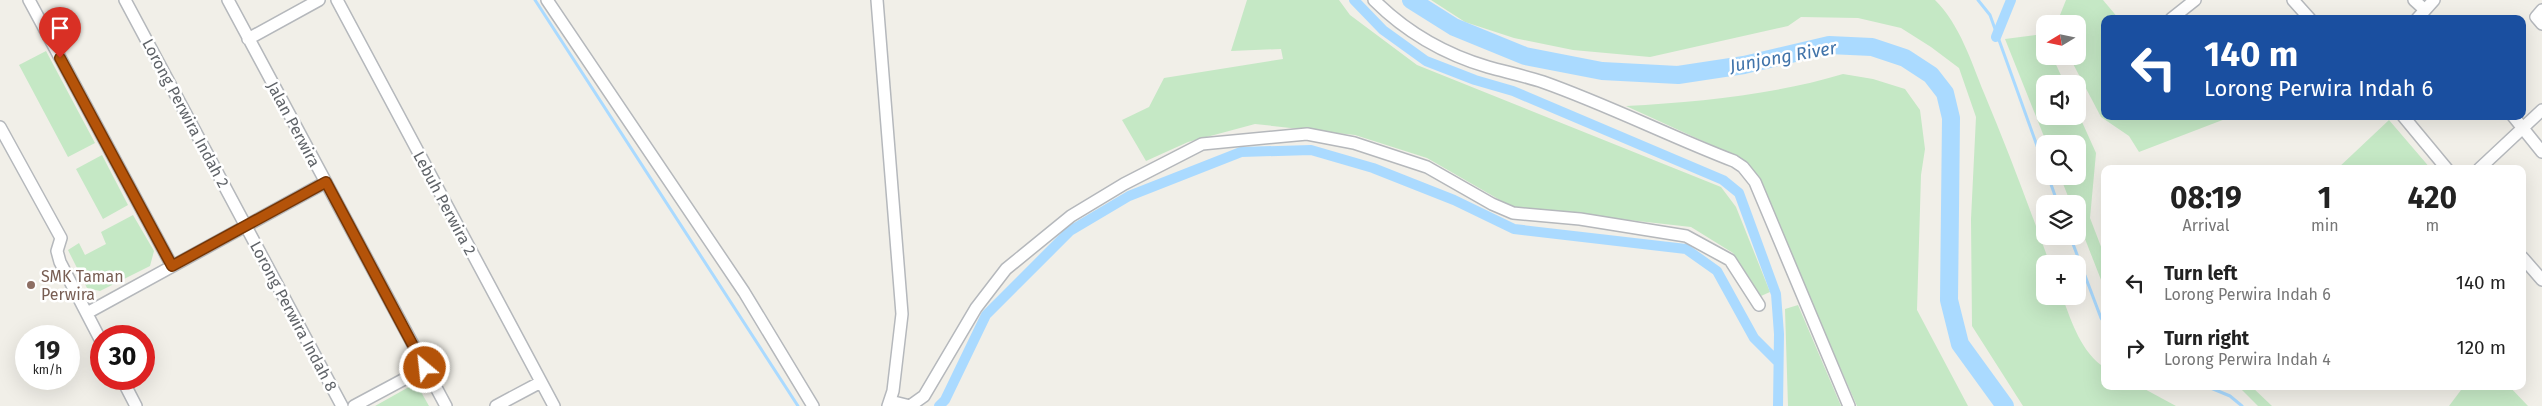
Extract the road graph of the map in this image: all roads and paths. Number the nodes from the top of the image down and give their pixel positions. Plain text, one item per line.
1 (29, 0) edge
2 (125, 0) edge
3 (228, 0) edge
4 (319, 0) edge
5 (337, 0) edge
6 (547, 0) edge
7 (877, 0) edge
8 (1374, 0) edge
9 (2195, 0) edge
10 (2293, 0) edge
11 (2414, 0) edge
12 (2434, 0) edge
13 (2176, 15) edge
14 (2302, 15) edge
15 (2421, 15) edge
16 (248, 38) junction
17 (2542, 110) edge
18 (2406, 120) edge
19 (2516, 120) edge
20 (0, 127) edge
21 (2524, 129) junction
22 (2542, 152) edge
23 (2444, 165) edge
24 (2484, 165) edge
25 (326, 182) junction
26 (246, 226) junction
27 (2526, 262) edge
28 (172, 266) junction
29 (2542, 280) edge
30 (1759, 305) dead end
31 (86, 313) junction
32 (93, 325) edge
33 (425, 368) junction
34 (541, 382) junction
35 (128, 390) edge
36 (889, 403) edge
37 (136, 406) edge
38 (342, 406) edge
39 (354, 406) edge
40 (446, 406) edge
41 (496, 406) edge
42 (554, 406) edge
43 (813, 406) edge
44 (1848, 406) edge

1 - 28 street
2 - 26 street, Lorong Perwira Indah 2
3 - 16 street, Jalan Perwira
4 - 16 street
5 - 34 street, Lebuh Perwira 2
6 - 43 street
7 - 36 street
8 - 44 street
9 - 13 street
10 - 14 street
11 - 15 street
12 - 15 street
16 - 25 street, Jalan Perwira
17 - 21 street
18 - 23 street
19 - 21 street
20 - 31 street
21 - 22 street
21 - 24 street
25 - 26 street
25 - 33 street, Jalan Perwira
26 - 28 street
26 - 38 street, Lorong Perwira Indah 8
27 - 29 street
28 - 31 street
30 - 36 street
31 - 32 street
33 - 39 street
33 - 40 street, Jalan Perwira
34 - 41 street
34 - 42 street, Lebuh Perwira 2
35 - 37 street

